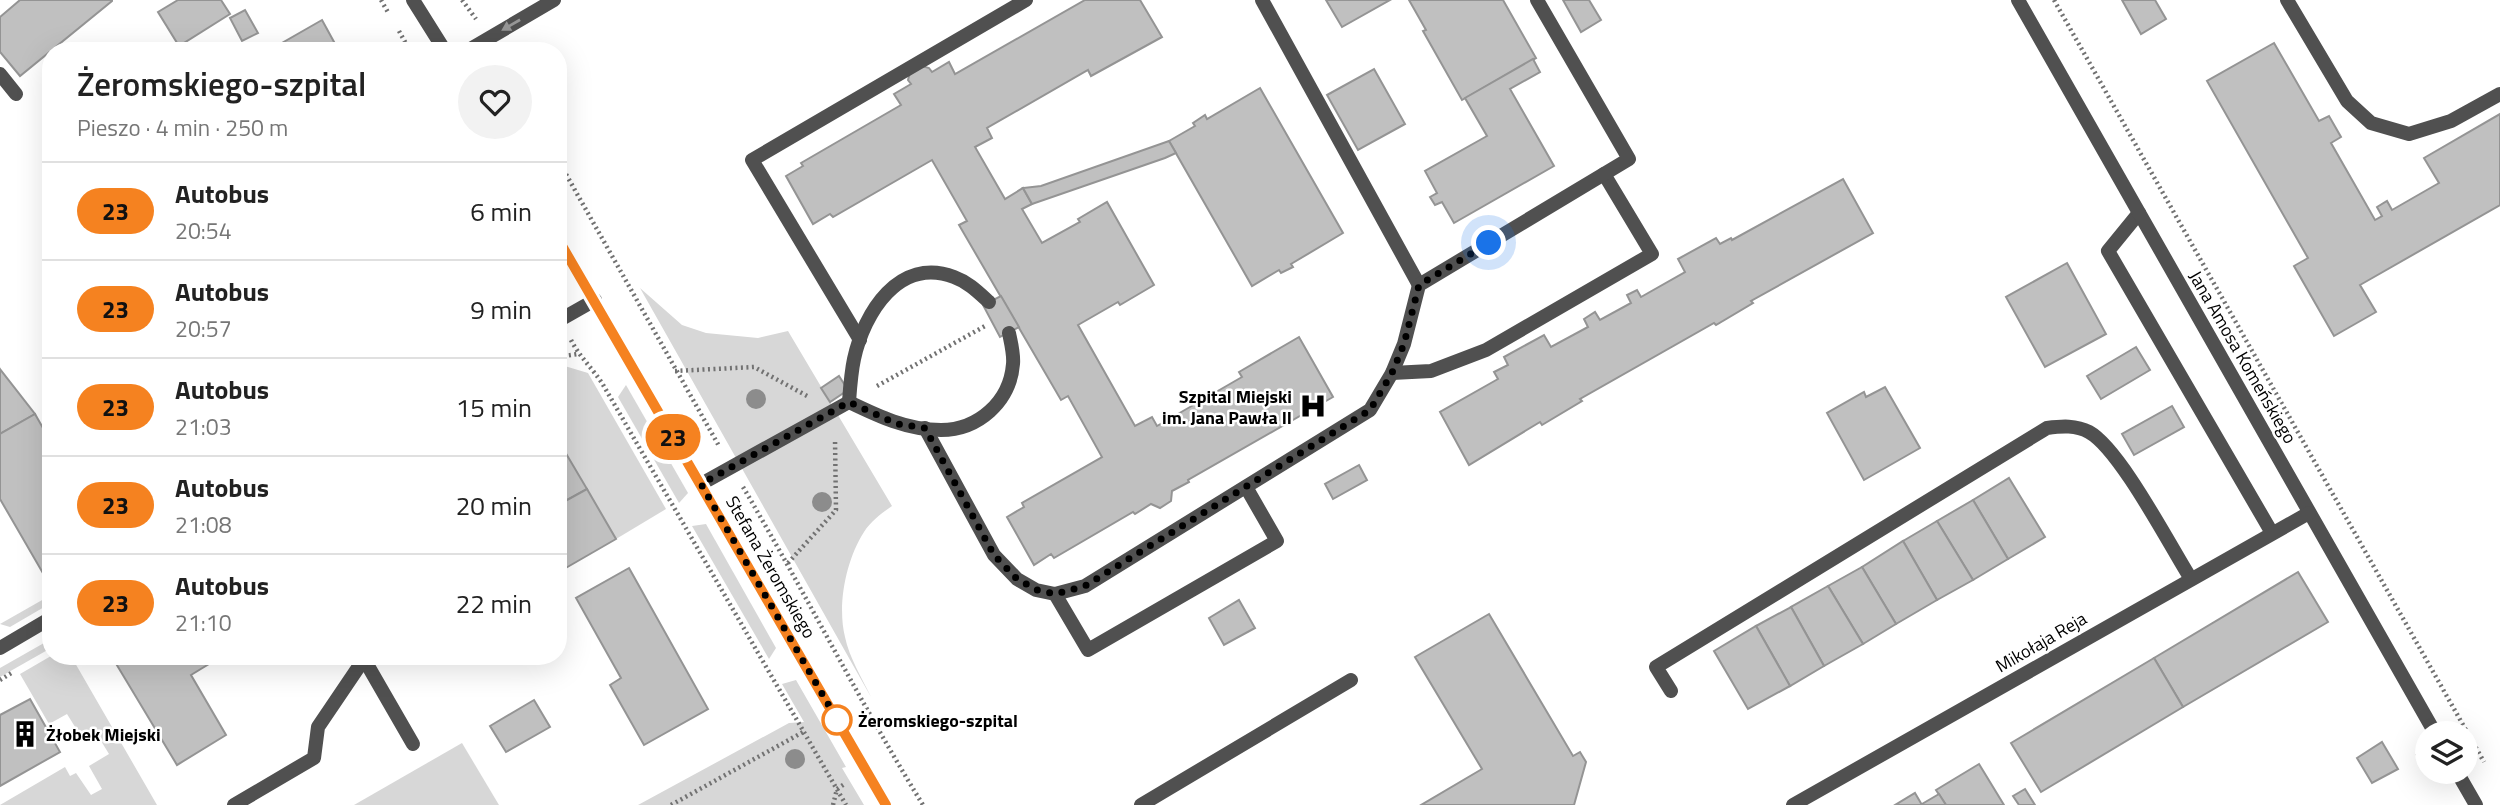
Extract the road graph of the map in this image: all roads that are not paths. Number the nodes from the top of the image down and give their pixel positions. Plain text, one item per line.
1 (413, 0) edge
2 (554, 0) edge
3 (1026, 0) edge
4 (1262, 0) edge
5 (1537, 0) edge
6 (2018, 0) edge
7 (2287, 0) edge
8 (439, 42) edge
9 (482, 42) edge
10 (0, 74) edge
11 (16, 94) dead end
12 (2500, 94) edge
13 (1604, 174) junction
14 (2139, 213) junction
15 (567, 254) edge
16 (1419, 285) junction
17 (595, 300) junction
18 (989, 302) dead end
19 (567, 316) edge
20 (1009, 333) dead end
21 (860, 340) junction
22 (1392, 373) junction
23 (849, 402) junction
24 (925, 428) junction
25 (701, 484) junction
26 (1246, 486) junction
27 (2309, 513) junction
28 (2272, 533) junction
29 (2191, 579) junction
30 (1055, 594) junction
31 (42, 623) edge
32 (0, 648) edge
33 (361, 665) edge
34 (370, 665) edge
35 (1351, 680) dead end
36 (1671, 691) dead end
37 (2428, 721) edge
38 (412, 744) dead end
39 (2464, 784) edge
40 (234, 805) edge
41 (887, 805) edge
42 (1141, 805) edge
43 (1793, 805) edge
44 (2476, 805) edge

1 - 8 street
2 -> 9 street
3 - 21 street
4 - 16 street
5 - 13 street
6 - 14 street, Jana Amosa Komeńskiego
7 - 12 street
10 - 11 street
13 - 16 street
13 - 22 street
14 - 27 street, Jana Amosa Komeńskiego
14 - 28 street
15 - 17 street, Stefana Żeromskiego
16 - 22 street
17 - 19 street
17 - 25 street, Stefana Żeromskiego
18 - 21 street
20 - 24 street
21 - 23 street
22 - 26 street
23 - 24 street
23 - 25 street
24 - 30 street
25 - 41 street, Stefana Żeromskiego
26 - 30 street
26 - 30 street
27 - 28 street, Mikołaja Reja
27 - 37 street, Jana Amosa Komeńskiego
28 - 29 street, Mikołaja Reja
29 - 36 street
29 - 43 street, Mikołaja Reja
31 - 32 street
33 - 40 street
34 - 38 street
35 - 42 street
39 - 44 street

